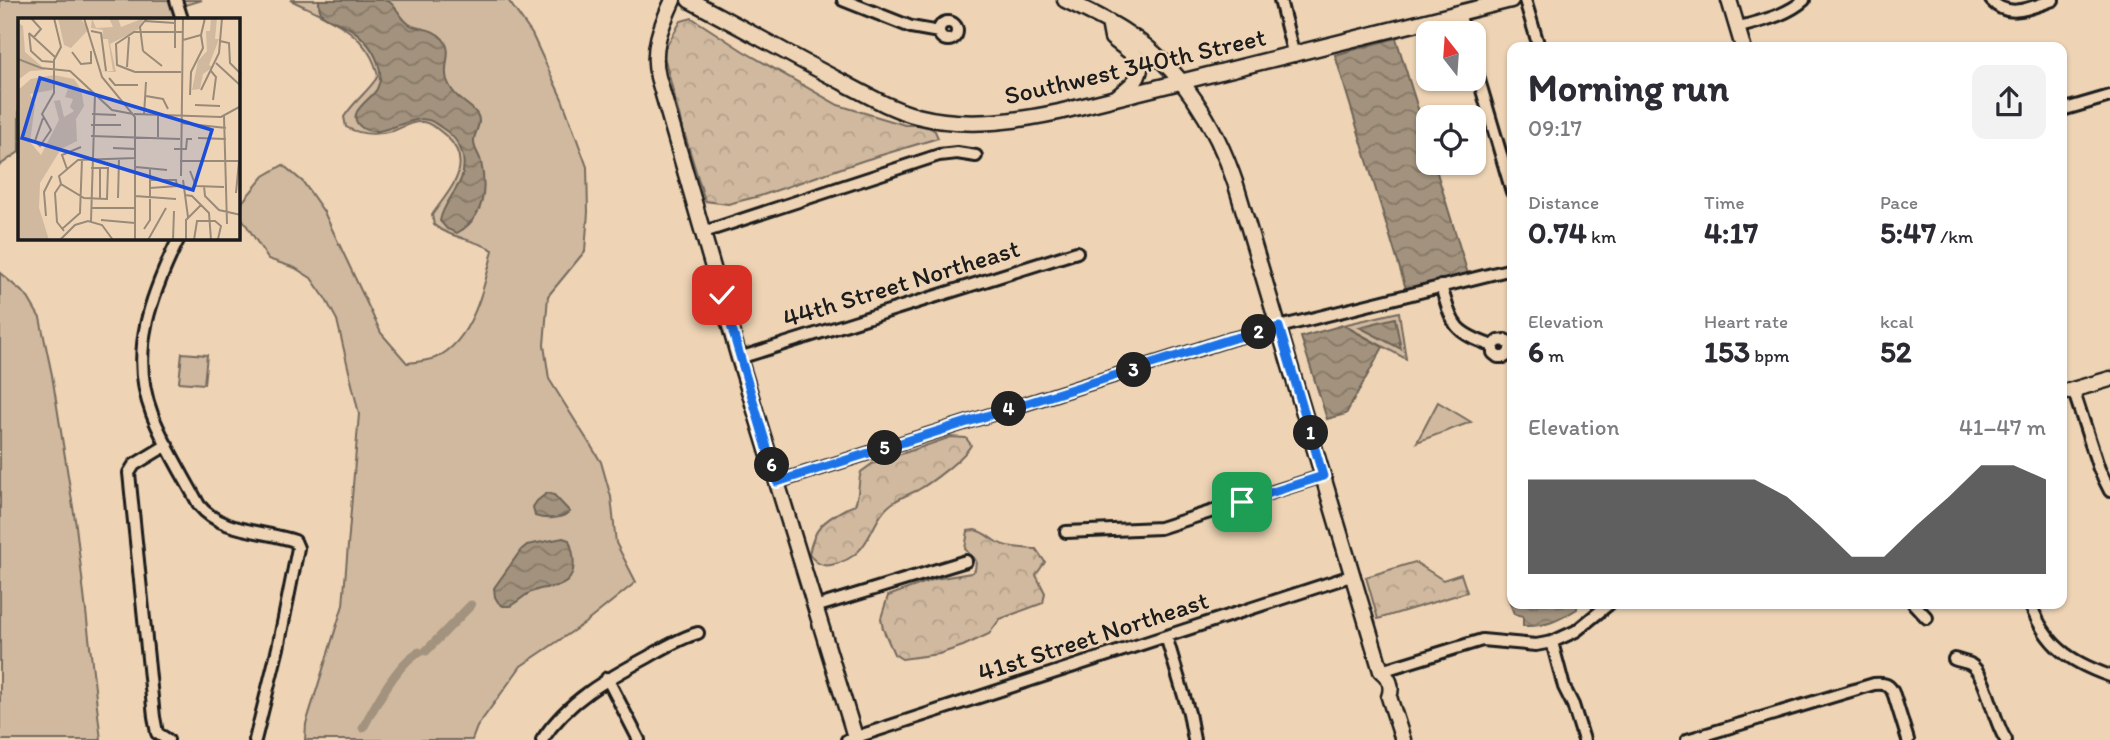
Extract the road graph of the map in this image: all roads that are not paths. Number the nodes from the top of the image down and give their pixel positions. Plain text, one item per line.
1 (176, 0) edge
2 (673, 0) edge
3 (689, 0) edge
4 (843, 0) edge
5 (1065, 0) edge
6 (1280, 0) edge
7 (1511, 0) edge
8 (1525, 0) edge
9 (1729, 0) edge
10 (1804, 0) edge
11 (1991, 0) edge
12 (2053, 0) edge
13 (1459, 13) junction
14 (183, 18) edge
15 (1461, 21) edge
16 (1109, 22) junction
17 (1737, 28) junction
18 (939, 32) dead end
19 (1538, 42) edge
20 (1741, 42) edge
21 (1294, 56) junction
22 (1183, 83) junction
23 (1482, 91) edge
24 (2110, 96) edge
25 (1114, 99) junction
26 (2067, 109) edge
27 (976, 156) dead end
28 (1507, 175) edge
29 (704, 232) junction
30 (178, 240) edge
31 (1077, 252) dead end
32 (1507, 271) edge
33 (1441, 286) junction
34 (1279, 327) junction
35 (1493, 346) dead end
36 (739, 358) junction
37 (2110, 379) edge
38 (2067, 391) edge
39 (167, 445) junction
40 (1323, 476) junction
41 (777, 482) junction
42 (2110, 491) edge
43 (1066, 532) dead end
44 (966, 561) dead end
45 (1354, 575) junction
46 (815, 607) junction
47 (1603, 609) edge
48 (1919, 609) edge
49 (2033, 609) edge
50 (1927, 618) dead end
51 (698, 633) dead end
52 (1166, 636) junction
53 (1552, 642) junction
54 (1954, 659) dead end
55 (1381, 671) junction
56 (2110, 676) edge
57 (607, 678) junction
58 (853, 739) edge
59 (168, 740) edge
60 (256, 740) edge
61 (542, 740) edge
62 (639, 740) edge
63 (1194, 740) edge
64 (1403, 740) edge
65 (1584, 740) edge
66 (1687, 740) edge
67 (1909, 740) edge
68 (2006, 740) edge

1 - 14 street
2 - 29 street
3 - 25 street, Southwest 340th Street
4 - 18 street
5 - 16 street
6 - 21 street
7 - 13 street, Southwest 340th Street
8 - 19 street
9 - 17 street
10 - 17 street
11 - 12 street
13 - 15 street
13 - 21 street, Southwest 340th Street
16 - 22 street
16 - 25 street
17 - 20 street
21 - 22 street, Southwest 340th Street
22 - 25 street, Southwest 340th Street
22 - 34 street
23 - 28 street
24 - 26 street
27 - 29 street
29 - 36 street
30 - 39 street
31 - 36 street, 44th Street Northeast
32 - 33 street
33 - 34 street
33 - 35 street
34 - 40 street
34 - 41 street
36 - 41 street
37 - 38 street
38 - 42 street
39 - 59 street
39 - 60 street
40 - 43 street
40 - 45 street
41 - 46 street
44 - 46 street
45 - 52 street, 41st Street Northeast
45 - 55 street
46 - 58 street
47 - 53 street
48 - 50 street
49 - 56 street
51 - 57 street
52 - 58 street, 41st Street Northeast
52 - 63 street
53 - 55 street
53 - 65 street
54 - 68 street
55 - 64 street
57 - 61 street
57 - 62 street
66 - 67 street

